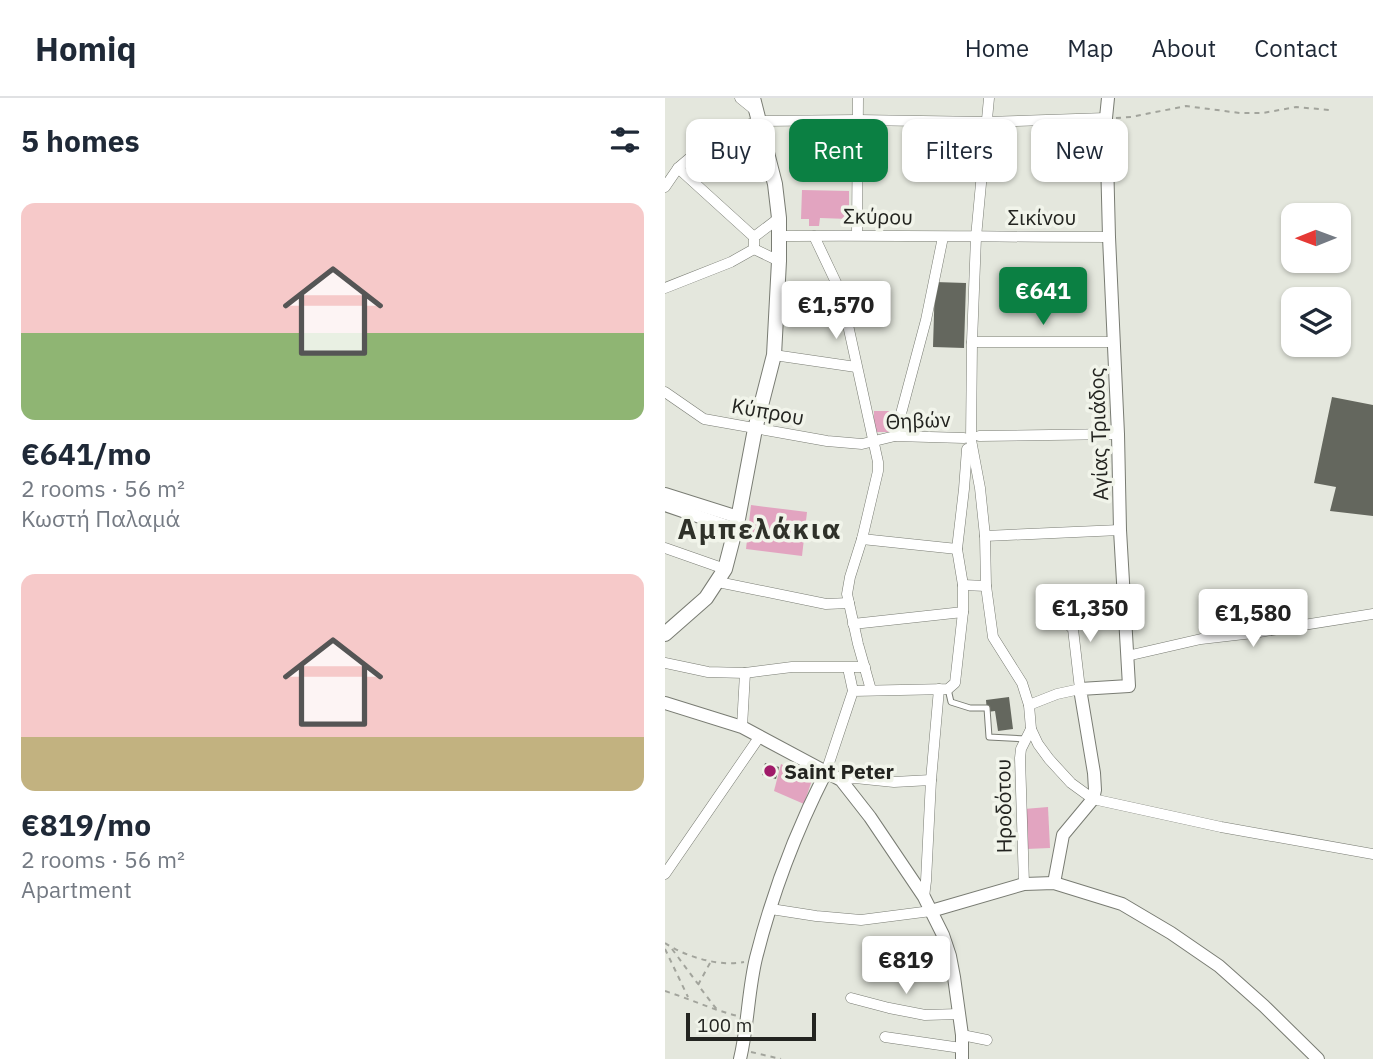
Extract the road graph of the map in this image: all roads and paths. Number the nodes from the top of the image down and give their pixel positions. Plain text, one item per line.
1 (740, 98) edge
2 (858, 98) edge
3 (989, 98) edge
4 (1108, 98) edge
5 (757, 110) edge
6 (1330, 110) dead end
7 (1106, 118) junction
8 (848, 119) edge
9 (858, 119) edge
10 (986, 119) edge
11 (1017, 121) edge
12 (678, 169) junction
13 (857, 182) edge
14 (981, 182) edge
15 (665, 187) edge
16 (779, 218) junction
17 (857, 234) junction
18 (780, 236) junction
19 (814, 236) junction
20 (754, 237) junction
21 (943, 237) junction
22 (976, 237) junction
23 (1109, 237) junction
24 (754, 249) junction
25 (779, 261) junction
26 (665, 288) edge
27 (972, 342) junction
28 (1114, 342) junction
29 (774, 355) junction
30 (856, 367) junction
31 (665, 392) edge
32 (755, 429) junction
33 (1118, 434) junction
34 (895, 436) junction
35 (979, 436) dead end
36 (964, 438) dead end
37 (873, 441) junction
38 (967, 449) dead end
39 (980, 488) junction
40 (964, 489) junction
41 (665, 494) edge
42 (665, 505) edge
43 (737, 523) junction
44 (1121, 530) junction
45 (985, 536) junction
46 (862, 539) junction
47 (665, 548) edge
48 (957, 549) junction
49 (721, 575) junction
50 (963, 585) junction
51 (986, 586) junction
52 (849, 603) junction
53 (963, 612) junction
54 (1373, 614) edge
55 (1062, 618) dead end
56 (853, 624) junction
57 (665, 634) edge
58 (1127, 656) junction
59 (665, 663) edge
60 (865, 667) junction
61 (848, 668) junction
62 (745, 673) junction
63 (944, 689) junction
64 (1080, 689) junction
65 (871, 690) junction
66 (853, 691) junction
67 (665, 704) edge
68 (1028, 705) junction
69 (742, 727) junction
70 (1029, 734) junction
71 (760, 736) junction
72 (826, 772) junction
73 (841, 780) junction
74 (931, 780) junction
75 (1093, 799) junction
76 (1373, 854) edge
77 (665, 874) edge
78 (1054, 883) junction
79 (1024, 884) junction
80 (924, 897) junction
81 (771, 909) junction
82 (931, 911) junction
83 (665, 943) edge
84 (671, 947) junction
85 (665, 949) edge
86 (755, 960) junction
87 (711, 962) junction
88 (698, 985) junction
89 (665, 991) edge
90 (688, 998) junction
91 (851, 998) dead end
92 (719, 1012) junction
93 (959, 1014) junction
94 (746, 1018) junction
95 (885, 1037) dead end
96 (987, 1040) dead end
97 (962, 1047) edge
98 (741, 1054) edge
99 (781, 1059) edge
100 (1318, 1059) edge

1 - 5 street
2 - 9 street
3 - 10 street
4 - 7 street, Αγίας Τριάδος
5 - 8 street
5 - 12 street
5 - 16 main road
6 - 7 path
7 - 11 street
7 - 23 street, Αγίας Τριάδος
12 - 15 street
12 - 20 street
13 - 17 street
14 - 22 street
16 - 18 main road
16 - 20 street
17 - 19 street, Σκύρου
17 - 21 street, Σκύρου
18 - 19 street, Σκύρου
18 - 25 main road
19 - 30 street
20 - 24 street
21 - 22 street, Σκύρου
21 - 34 street
22 - 23 street, Σικίνου
22 - 27 street
23 - 28 street, Αγίας Τριάδος
24 - 25 street
24 - 26 street
25 - 29 main road
27 - 28 street
27 - 39 street
28 - 33 street, Αγίας Τριάδος
29 - 30 street
29 - 32 main road
30 - 37 street
31 - 32 street, Κύπρου
32 - 37 street, Κύπρου
32 - 43 main road
33 - 35 street
33 - 44 street, Αγίας Τριάδος
34 - 36 street, Θηβών
34 - 37 street, Θηβών
37 - 46 street
38 - 40 street
39 - 40 street
39 - 45 street
40 - 48 street
41 - 43 street
42 - 43 street
43 - 49 main road
44 - 45 street
44 - 58 street, Αγίας Τριάδος
45 - 51 street
46 - 48 street
46 - 52 street
47 - 49 street
48 - 50 street
49 - 52 street
49 - 57 main road
50 - 51 street
50 - 53 street
51 - 68 street
52 - 56 street
53 - 56 street
53 - 63 street
54 - 58 street
55 - 64 street
56 - 60 street
58 - 64 street, Αγίας Τριάδος
59 - 62 street
60 - 61 street
60 - 65 street
61 - 62 street
61 - 66 street
62 - 69 street
63 - 65 street
63 - 70 lane
63 - 74 street
64 - 68 street
64 - 75 street
65 - 66 street
66 - 72 street
67 - 69 street
68 - 70 street
69 - 71 street
70 - 75 street
70 - 79 street, Ηροδότου
71 - 72 street
71 - 77 street
72 - 73 street
72 - 81 street
73 - 74 street
73 - 80 street
74 - 80 street
75 - 76 street
75 - 78 street
78 - 79 street
78 - 100 street
79 - 82 street
80 - 82 street
81 - 82 street
81 - 86 street
82 - 93 street
83 - 84 path
84 - 87 path
84 - 88 path
85 - 90 path
86 - 87 path
86 - 94 street
87 - 88 path
88 - 92 path
89 - 90 path
90 - 92 path
91 - 93 street
92 - 94 path
93 - 97 street
94 - 98 street
95 - 97 street
96 - 97 street
98 - 99 path

